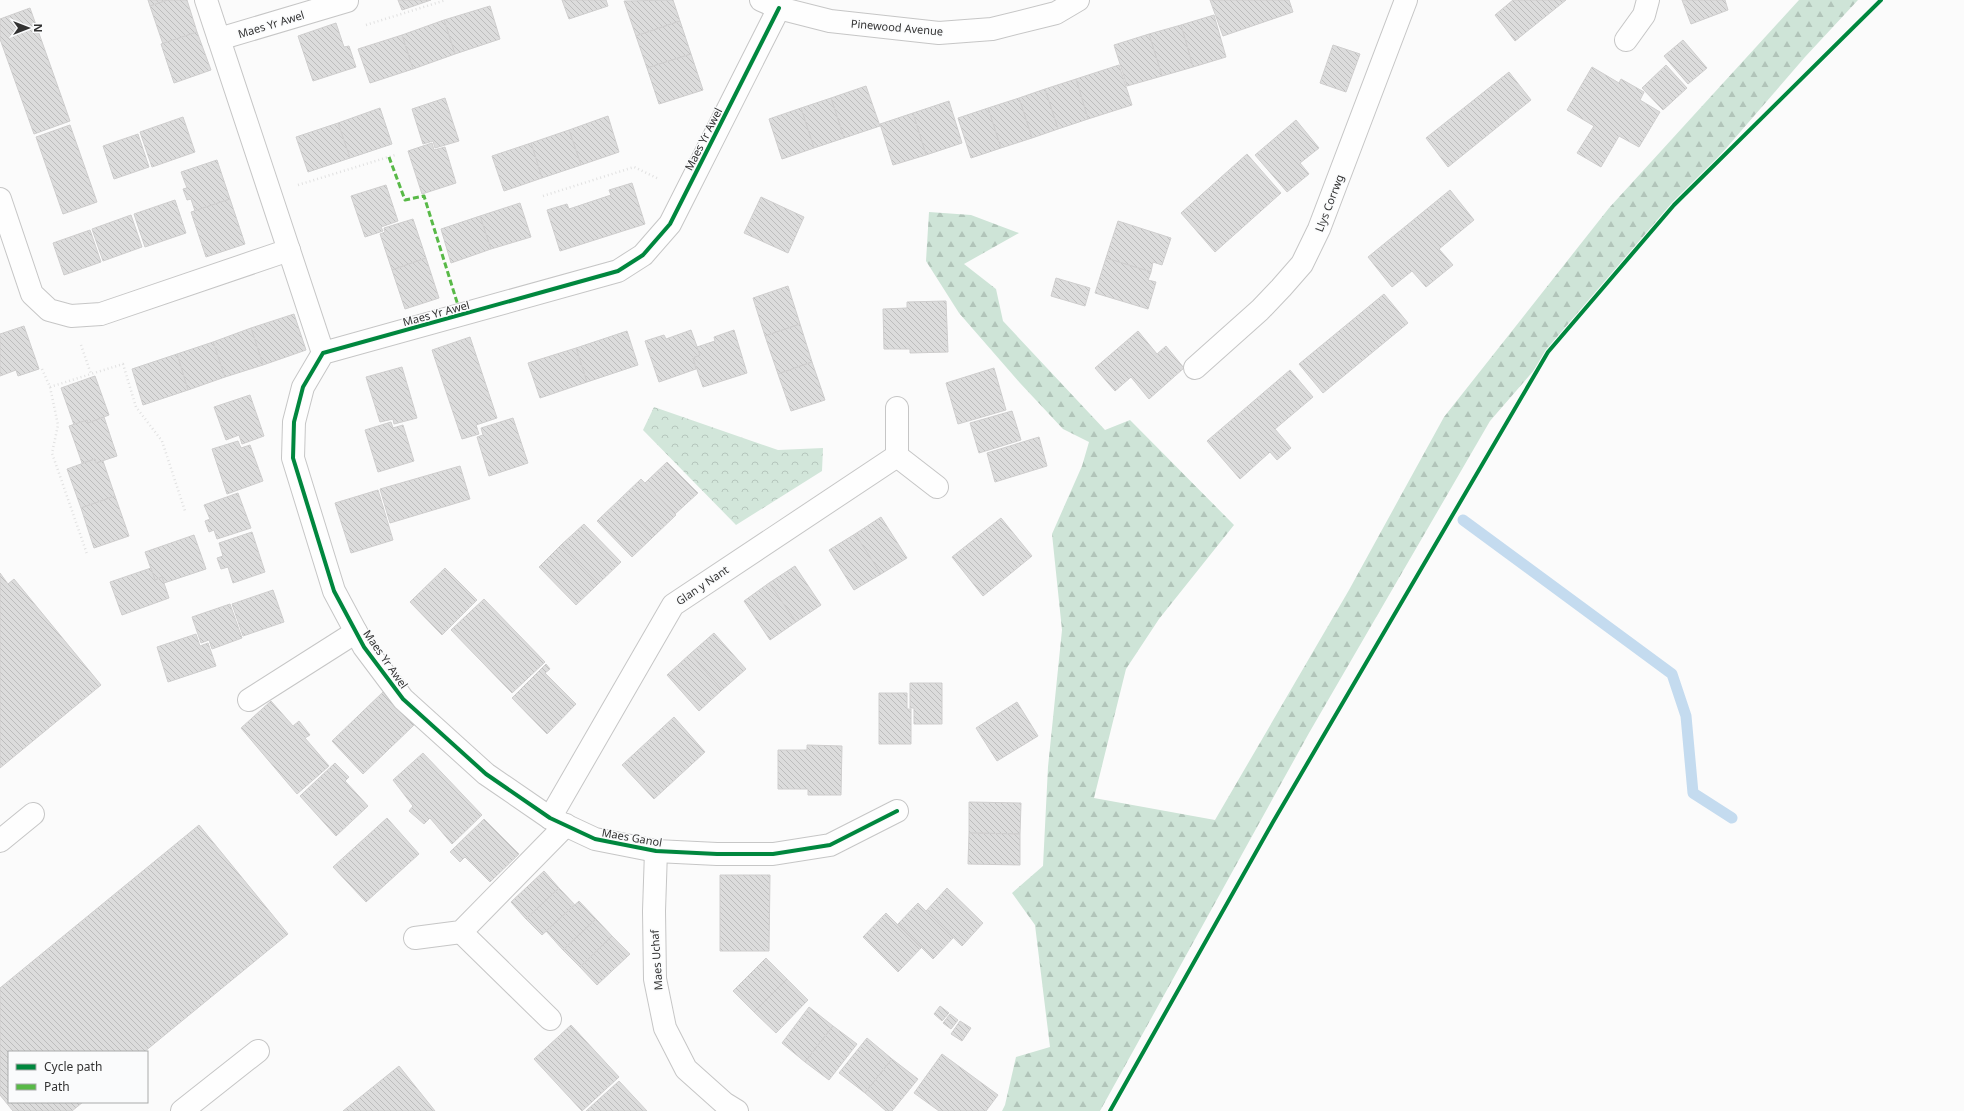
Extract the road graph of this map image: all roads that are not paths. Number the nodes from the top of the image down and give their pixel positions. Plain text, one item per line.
1 (206, 0) edge
2 (1078, 0) edge
3 (1406, 0) edge
4 (1648, 0) edge
5 (346, 1) road end
6 (770, 4) edge
7 (219, 39) junction
8 (1626, 40) dead end
9 (0, 199) edge
10 (289, 250) junction
11 (323, 353) junction
12 (1195, 368) dead end
13 (896, 408) dead end
14 (896, 456) junction
15 (937, 487) dead end
16 (356, 632) junction
17 (403, 699) joint
18 (249, 700) dead end
19 (896, 811) dead end
20 (33, 814) dead end
21 (558, 821) junction
22 (0, 841) edge
23 (656, 851) junction
24 (461, 932) junction
25 (415, 938) dead end
26 (550, 1019) dead end
27 (258, 1051) dead end
28 (182, 1111) edge
29 (737, 1111) edge

1 - 7 street
2 - 6 street, Pinewood Avenue
3 - 12 street, Llys Corrwg
4 - 8 street
5 - 7 street, Maes Yr Awel
6 - 11 street, Maes Yr Awel
7 - 10 street
9 - 10 street
10 - 11 street
11 - 16 street, Maes Yr Awel
13 - 14 street
14 - 15 street
14 - 21 street, Glan y Nant
16 - 17 street, Maes Yr Awel
16 - 18 street
17 - 21 street, Maes Ganol
19 - 23 street, Maes Ganol
20 - 22 street
21 - 23 street, Maes Ganol
21 - 24 street, Glan y Nant
23 - 29 street, Maes Uchaf
24 - 25 street
24 - 26 street
27 - 28 street

